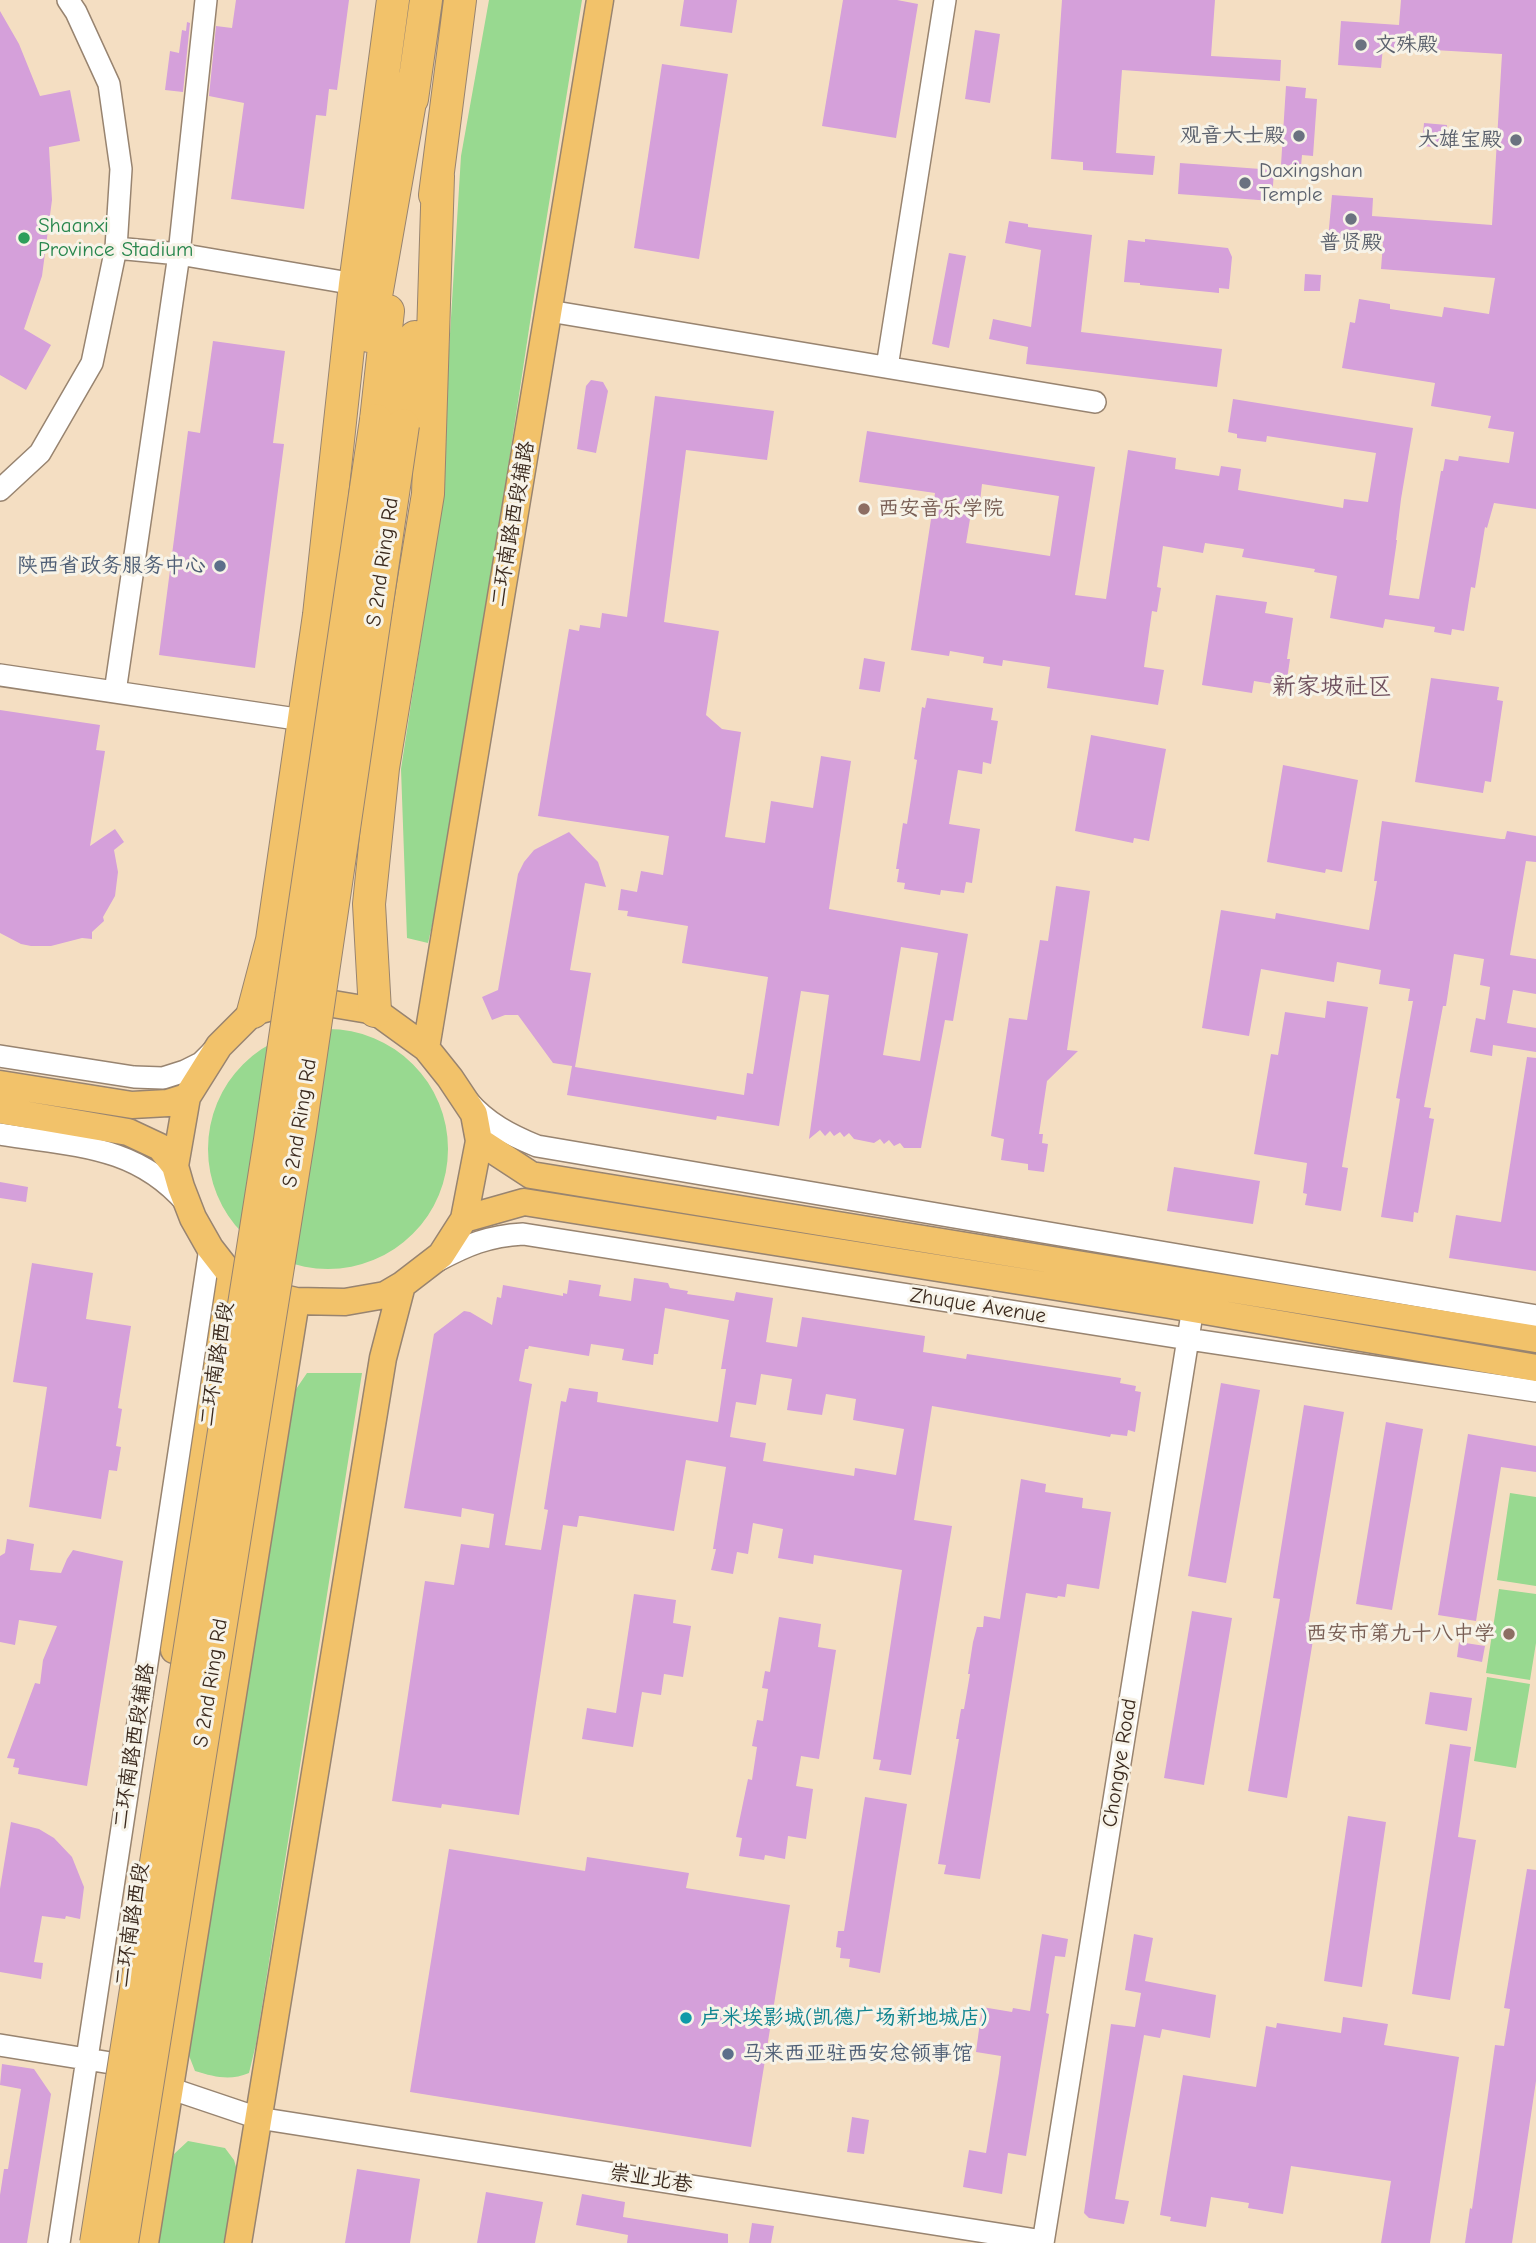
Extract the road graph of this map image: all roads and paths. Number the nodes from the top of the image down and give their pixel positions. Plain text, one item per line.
1 (68, 0) edge
2 (206, 0) edge
3 (393, 0) edge
4 (426, 0) edge
5 (460, 0) edge
6 (600, 0) edge
7 (945, 0) edge
8 (414, 79) junction
9 (438, 176) junction
10 (116, 248) junction
11 (179, 254) junction
12 (355, 284) junction
13 (549, 311) junction
14 (887, 367) junction
15 (1095, 402) dead end
16 (389, 423) junction
17 (0, 490) edge
18 (319, 615) junction
19 (0, 674) edge
20 (115, 692) junction
21 (303, 720) junction
22 (375, 1011) junction
23 (253, 1012) junction
24 (219, 1046) junction
25 (426, 1048) junction
26 (0, 1056) edge
27 (0, 1084) edge
28 (458, 1090) junction
29 (187, 1097) junction
30 (0, 1110) edge
31 (0, 1134) edge
32 (479, 1141) junction
33 (175, 1166) junction
34 (188, 1206) junction
35 (464, 1219) junction
36 (210, 1248) junction
37 (426, 1267) junction
38 (231, 1275) junction
39 (1197, 1283) junction
40 (402, 1285) junction
41 (296, 1300) junction
42 (1193, 1309) junction
43 (1536, 1316) edge
44 (1188, 1339) junction
45 (1536, 1339) edge
46 (1536, 1368) edge
47 (1536, 1391) edge
48 (0, 2045) edge
49 (99, 2061) junction
50 (169, 2088) junction
51 (258, 2118) junction
52 (1043, 2242) edge
53 (58, 2243) edge
54 (81, 2243) edge
55 (96, 2243) edge
56 (122, 2243) edge
57 (145, 2243) edge
58 (238, 2243) edge

1 - 10 street
2 - 11 street
3 - 12 highway
4 - 8 highway, S 2nd Ring Rd
5 - 9 highway, S 2nd Ring Rd
6 - 13 main road, 二环南路西段辅路
7 - 14 street
8 - 16 highway, S 2nd Ring Rd
8 - 18 highway
9 - 16 highway, S 2nd Ring Rd
9 - 22 highway
10 - 11 street
10 - 17 street
11 - 12 street
11 - 20 street
12 - 18 highway
13 - 14 street
13 - 25 main road, 二环南路西段辅路
14 - 15 street
16 - 55 highway, S 2nd Ring Rd, bridge
16 - 56 highway, S 2nd Ring Rd, bridge
18 - 21 highway
19 - 20 street
20 - 21 street
21 - 23 highway
22 - 23 main road
22 - 25 main road
23 - 24 main road
24 - 26 street
24 - 29 main road
25 - 28 main road
27 - 29 main road
28 - 32 main road
28 - 43 street
29 - 33 main road
30 - 33 main road
31 - 34 street
32 - 35 main road
32 - 39 main road
33 - 34 main road
34 - 36 main road
35 - 37 main road
35 - 42 main road, Zhuque Avenue
36 - 38 main road
36 - 49 street, 二环南路西段辅路
37 - 40 main road
37 - 44 street, Zhuque Avenue
38 - 41 main road
38 - 49 main road, 二环南路西段
39 - 42 street, Chongye Road
39 - 45 main road
40 - 41 main road
40 - 51 main road
41 - 50 main road
42 - 44 street, Chongye Road
42 - 46 main road, Zhuque Avenue
44 - 47 street, Zhuque Avenue
44 - 52 street, Chongye Road
48 - 49 street, 崇业北巷
49 - 50 street, 崇业北巷
49 - 53 street, 二环南路西段辅路
49 - 54 main road, 二环南路西段
50 - 51 street, 崇业北巷
50 - 57 main road
51 - 52 street, 崇业北巷
51 - 58 main road

